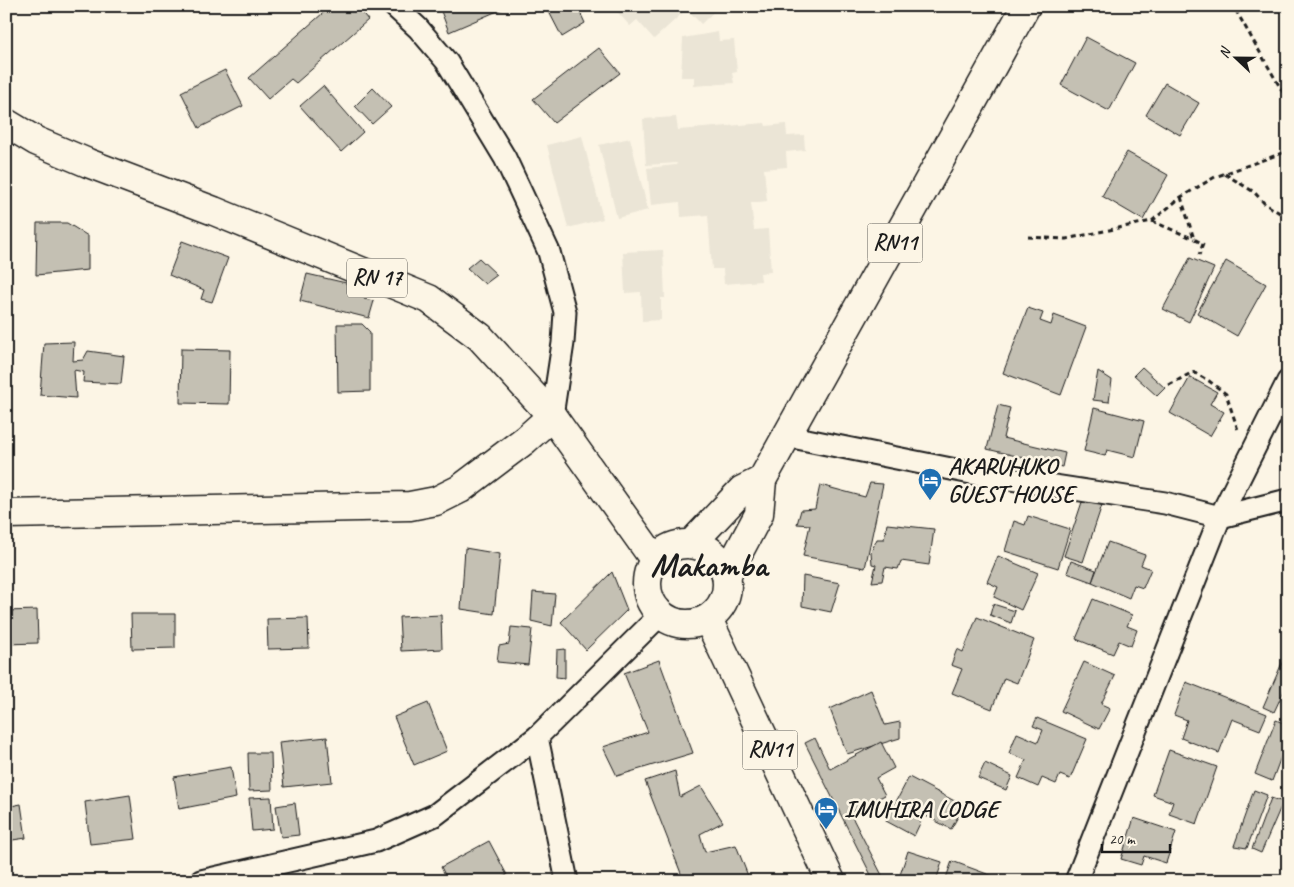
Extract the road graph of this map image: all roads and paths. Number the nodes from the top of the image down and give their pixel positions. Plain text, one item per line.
1 (394, 6) edge
2 (1026, 6) edge
3 (1228, 6) edge
4 (1288, 101) edge
5 (6, 122) edge
6 (1288, 151) edge
7 (1224, 173) junction
8 (1182, 197) junction
9 (1288, 218) edge
10 (1152, 222) junction
11 (1028, 237) dead end
12 (1194, 238) junction
13 (1199, 255) dead end
14 (1288, 278) edge
15 (1281, 295) dead end
16 (1288, 381) edge
17 (1169, 384) dead end
18 (552, 416) junction
19 (787, 436) junction
20 (1259, 438) junction
21 (762, 480) junction
22 (1288, 500) edge
23 (6, 514) edge
24 (1220, 517) junction
25 (692, 543) junction
26 (654, 559) junction
27 (727, 574) junction
28 (660, 615) junction
29 (708, 619) junction
30 (537, 737) junction
31 (201, 881) edge
32 (567, 881) edge
33 (831, 881) edge
34 (1076, 881) edge

1 - 18 street
2 - 19 main road, RN11
3 - 4 path
5 - 18 main road, RN 17
6 - 7 path
7 - 8 path
7 - 9 path
8 - 10 path
8 - 12 path
10 - 11 path
10 - 12 path
12 - 13 path
14 - 15 path
16 - 20 street
17 - 20 path
18 - 23 main road
18 - 26 main road, RN 17
19 - 21 main road, RN11
19 - 24 street
20 - 24 street
21 - 25 main road
21 - 27 main road, RN11
22 - 24 street
24 - 34 street
25 - 26 main road
25 - 27 main road
26 - 28 main road
27 - 29 main road, RN11
28 - 29 main road
28 - 30 street
29 - 33 main road, RN11
30 - 31 street
30 - 32 street

